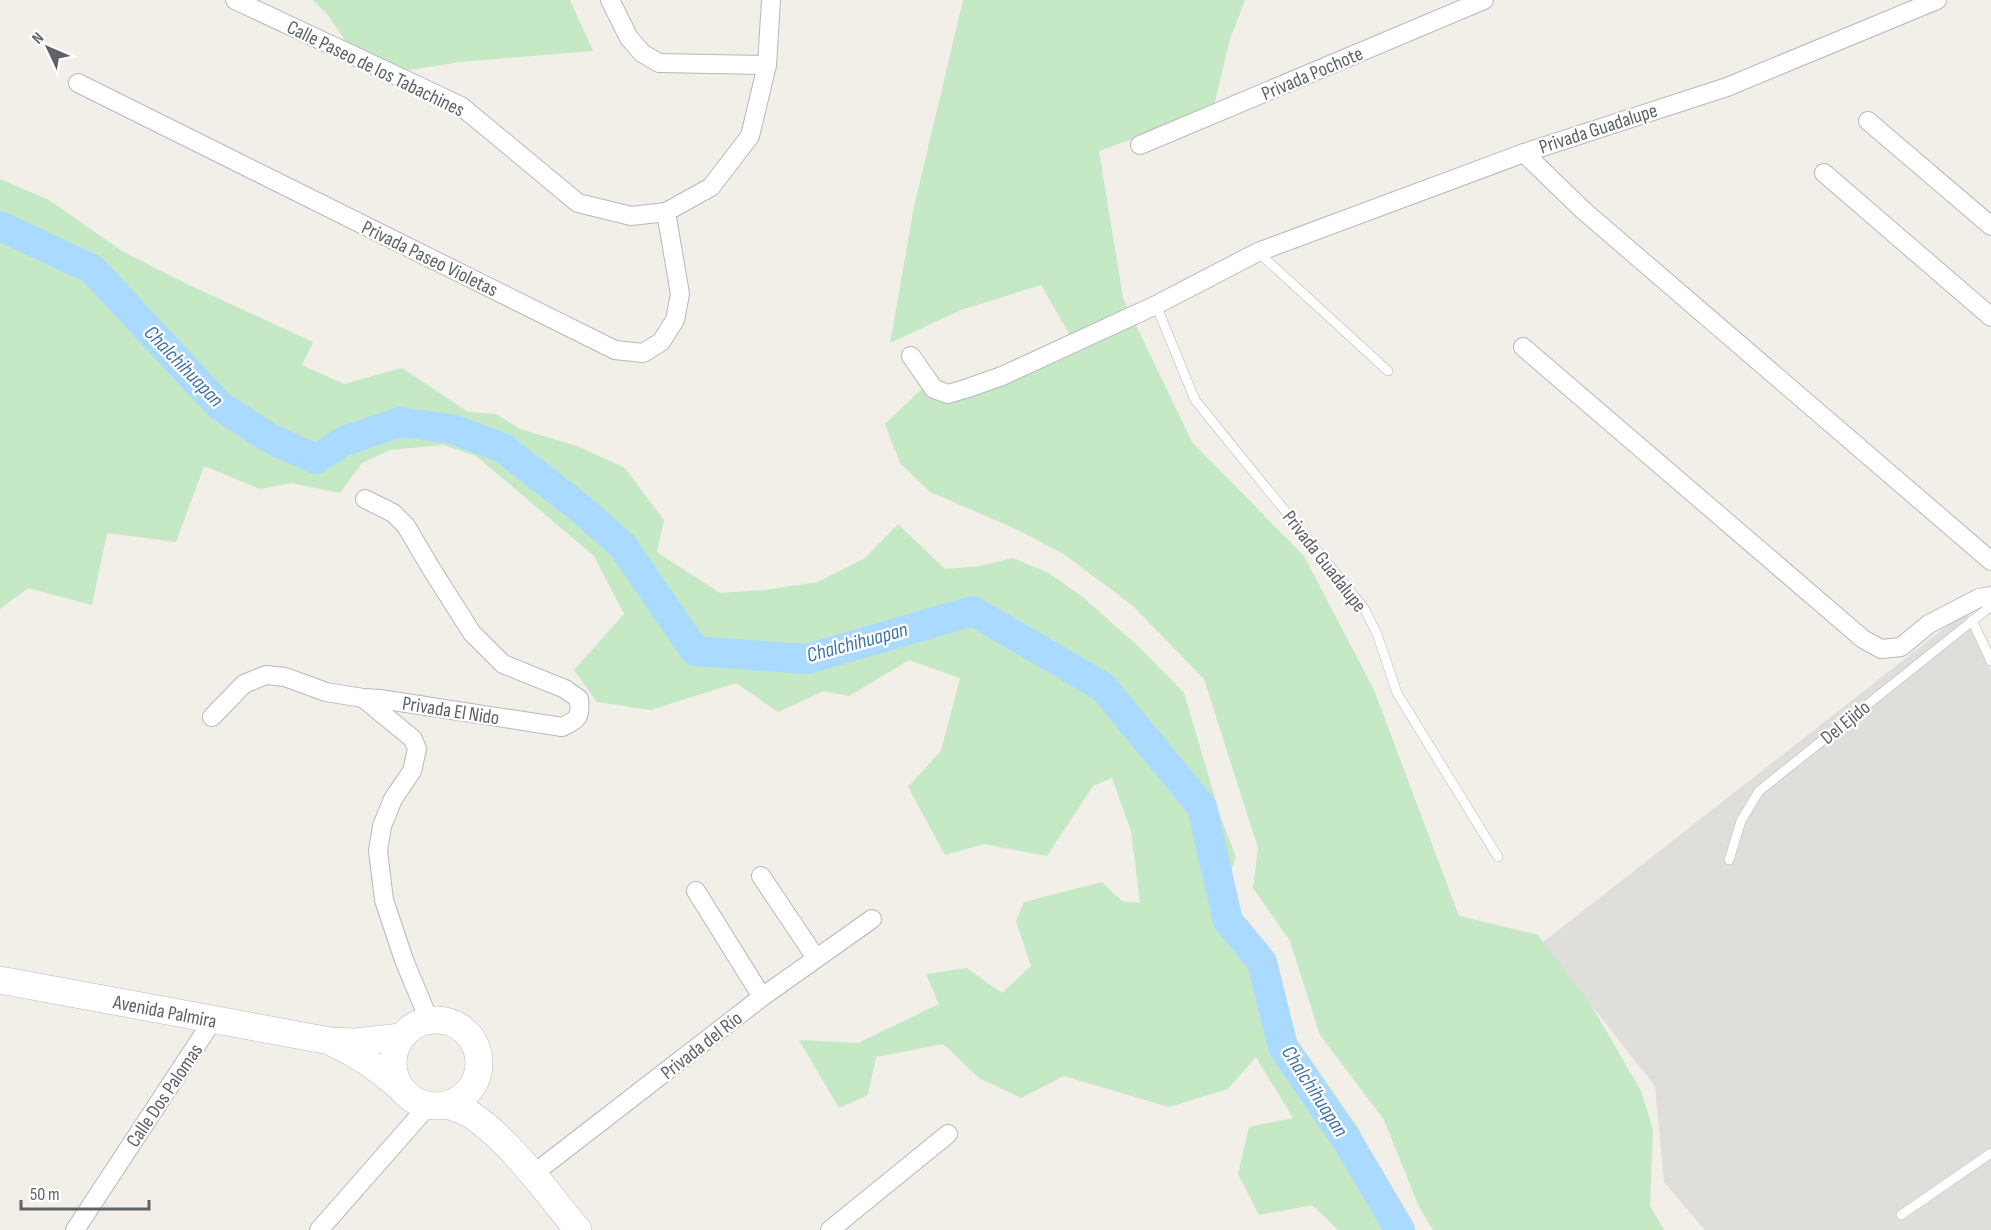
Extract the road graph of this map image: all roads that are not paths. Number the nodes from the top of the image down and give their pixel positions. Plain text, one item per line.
1 (235, 0) edge
2 (610, 0) edge
3 (771, 0) edge
4 (1484, 0) edge
5 (1937, 0) edge
6 (767, 65) junction
7 (78, 83) dead end
8 (1868, 120) dead end
9 (1140, 146) dead end
10 (1524, 153) junction
11 (1824, 173) dead end
12 (666, 212) junction
13 (1991, 226) edge
14 (1258, 252) junction
15 (1156, 305) junction
16 (1991, 317) edge
17 (1523, 347) dead end
18 (911, 356) dead end
19 (1388, 371) dead end
20 (365, 499) dead end
21 (1991, 561) edge
22 (1991, 596) edge
23 (1991, 606) edge
24 (1972, 620) junction
25 (1991, 661) edge
26 (363, 698) junction
27 (212, 717) dead end
28 (1498, 857) dead end
29 (1729, 860) dead end
30 (761, 876) dead end
31 (696, 891) dead end
32 (872, 919) dead end
33 (816, 958) junction
34 (0, 980) edge
35 (762, 997) junction
36 (213, 1020) junction
37 (429, 1020) junction
38 (401, 1037) junction
39 (330, 1041) junction
40 (476, 1079) junction
41 (398, 1086) junction
42 (438, 1105) junction
43 (491, 1130) junction
44 (948, 1134) dead end
45 (1991, 1153) edge
46 (532, 1174) junction
47 (1901, 1215) dead end
48 (75, 1230) edge
49 (319, 1230) edge
50 (578, 1230) edge
51 (830, 1230) edge

1 - 12 street, Calle Paseo de los Tabachines
2 - 6 street
3 - 6 street, Calle Paseo de los Tabachines
4 - 9 street, Privada Pochote
5 - 10 street, Privada Guadalupe
6 - 12 street, Calle Paseo de los Tabachines
7 - 12 street, Privada Paseo Violetas
8 - 13 street
10 - 14 street, Privada Guadalupe
10 - 21 street
11 - 16 street
14 - 15 street, Privada Guadalupe
14 - 19 lane
15 - 18 street, Privada Guadalupe
15 - 28 lane, Privada Guadalupe
17 - 22 street
20 - 26 street, Privada El Nido
23 - 24 lane, Del Ejido
24 - 25 lane
24 - 29 lane, Del Ejido
26 - 27 street
26 - 37 street, Privada El Nido
30 - 33 street
31 - 35 street
32 - 33 street, Privada del Río
33 - 35 street, Privada del Río
34 - 36 main road, Avenida Palmira
35 - 46 street, Privada del Río
36 - 39 main road, Avenida Palmira
36 - 48 street, Calle Dos Palomas
37 - 38 main road
37 - 40 main road
38 - 39 main road, Avenida Palmira
38 - 41 main road
39 - 41 main road, Avenida Palmira
40 - 42 main road
40 - 43 main road
41 - 42 main road
42 - 43 main road
42 - 49 street
43 - 46 main road
44 - 51 street
45 - 47 lane
46 - 50 main road

